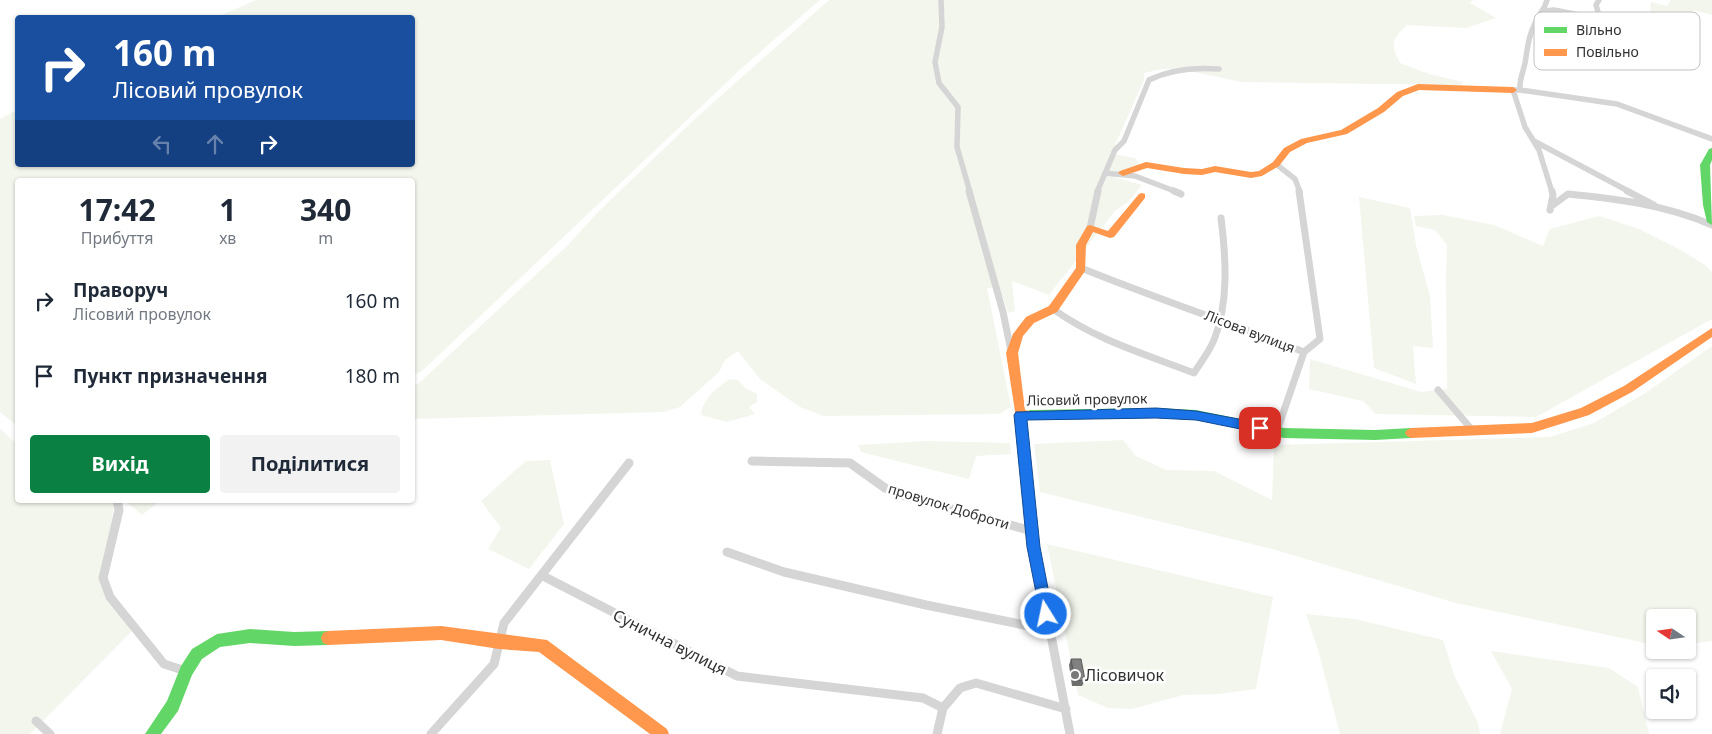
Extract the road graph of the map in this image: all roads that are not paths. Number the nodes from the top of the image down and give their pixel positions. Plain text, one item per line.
1 (941, 0) edge
2 (1547, 0) edge
3 (1599, 0) edge
4 (1544, 11) joint
5 (1566, 12) edge
6 (1598, 12) edge
7 (1534, 25) edge
8 (1219, 69) dead end
9 (1516, 90) junction
10 (1712, 139) edge
11 (1532, 140) junction
12 (1712, 151) edge
13 (1276, 164) junction
14 (1123, 173) junction
15 (1105, 174) junction
16 (1181, 194) dead end
17 (1142, 196) dead end
18 (1662, 209) junction
19 (1220, 218) dead end
20 (1712, 224) edge
21 (1090, 228) junction
22 (1081, 268) junction
23 (1052, 309) junction
24 (1220, 320) junction
25 (1712, 332) edge
26 (1304, 352) junction
27 (1012, 353) junction
28 (1438, 390) dead end
29 (1020, 415) junction
30 (1277, 431) junction
31 (1473, 431) junction
32 (752, 461) dead end
33 (629, 463) dead end
34 (117, 503) edge
35 (1032, 531) junction
36 (727, 552) dead end
37 (543, 576) junction
38 (1049, 630) junction
39 (499, 642) junction
40 (186, 671) junction
41 (943, 708) junction
42 (1066, 709) junction
43 (36, 720) dead end
44 (50, 734) edge
45 (152, 734) edge
46 (431, 734) edge
47 (662, 734) edge
48 (937, 734) edge
49 (1070, 734) edge

1 - 27 street
2 - 4 street
3 - 6 street
4 - 5 street
7 - 9 street
8 - 15 street
9 - 10 street
9 - 11 street
9 - 13 street
11 - 18 street
11 - 18 street
12 - 20 street
13 - 14 street
13 - 26 street, Лісова вулиця
14 - 15 street
14 - 16 street
15 - 21 street
17 - 21 street
18 - 20 street
19 - 24 street
21 - 22 street
22 - 23 street, Лісовий провулок
22 - 24 street, Лісова вулиця
23 - 24 street
23 - 27 street, Лісовий провулок
24 - 26 street, Лісова вулиця
25 - 31 street, Лісовий провулок
26 - 30 street
27 - 29 street, Лісовий провулок
28 - 31 street
29 - 30 street, Лісовий провулок
29 - 35 street, провулок Доброти
30 - 31 street, Лісовий провулок
32 - 35 street, провулок Доброти
33 - 37 street
34 - 40 street
35 - 38 street, провулок Доброти
36 - 38 street
37 - 39 street
37 - 41 street, Сунична вулиця
38 - 42 street, провулок Доброти
39 - 40 street
39 - 46 street
39 - 47 street
40 - 45 street
41 - 42 street
41 - 48 street
42 - 49 street, провулок Доброти
43 - 44 street

